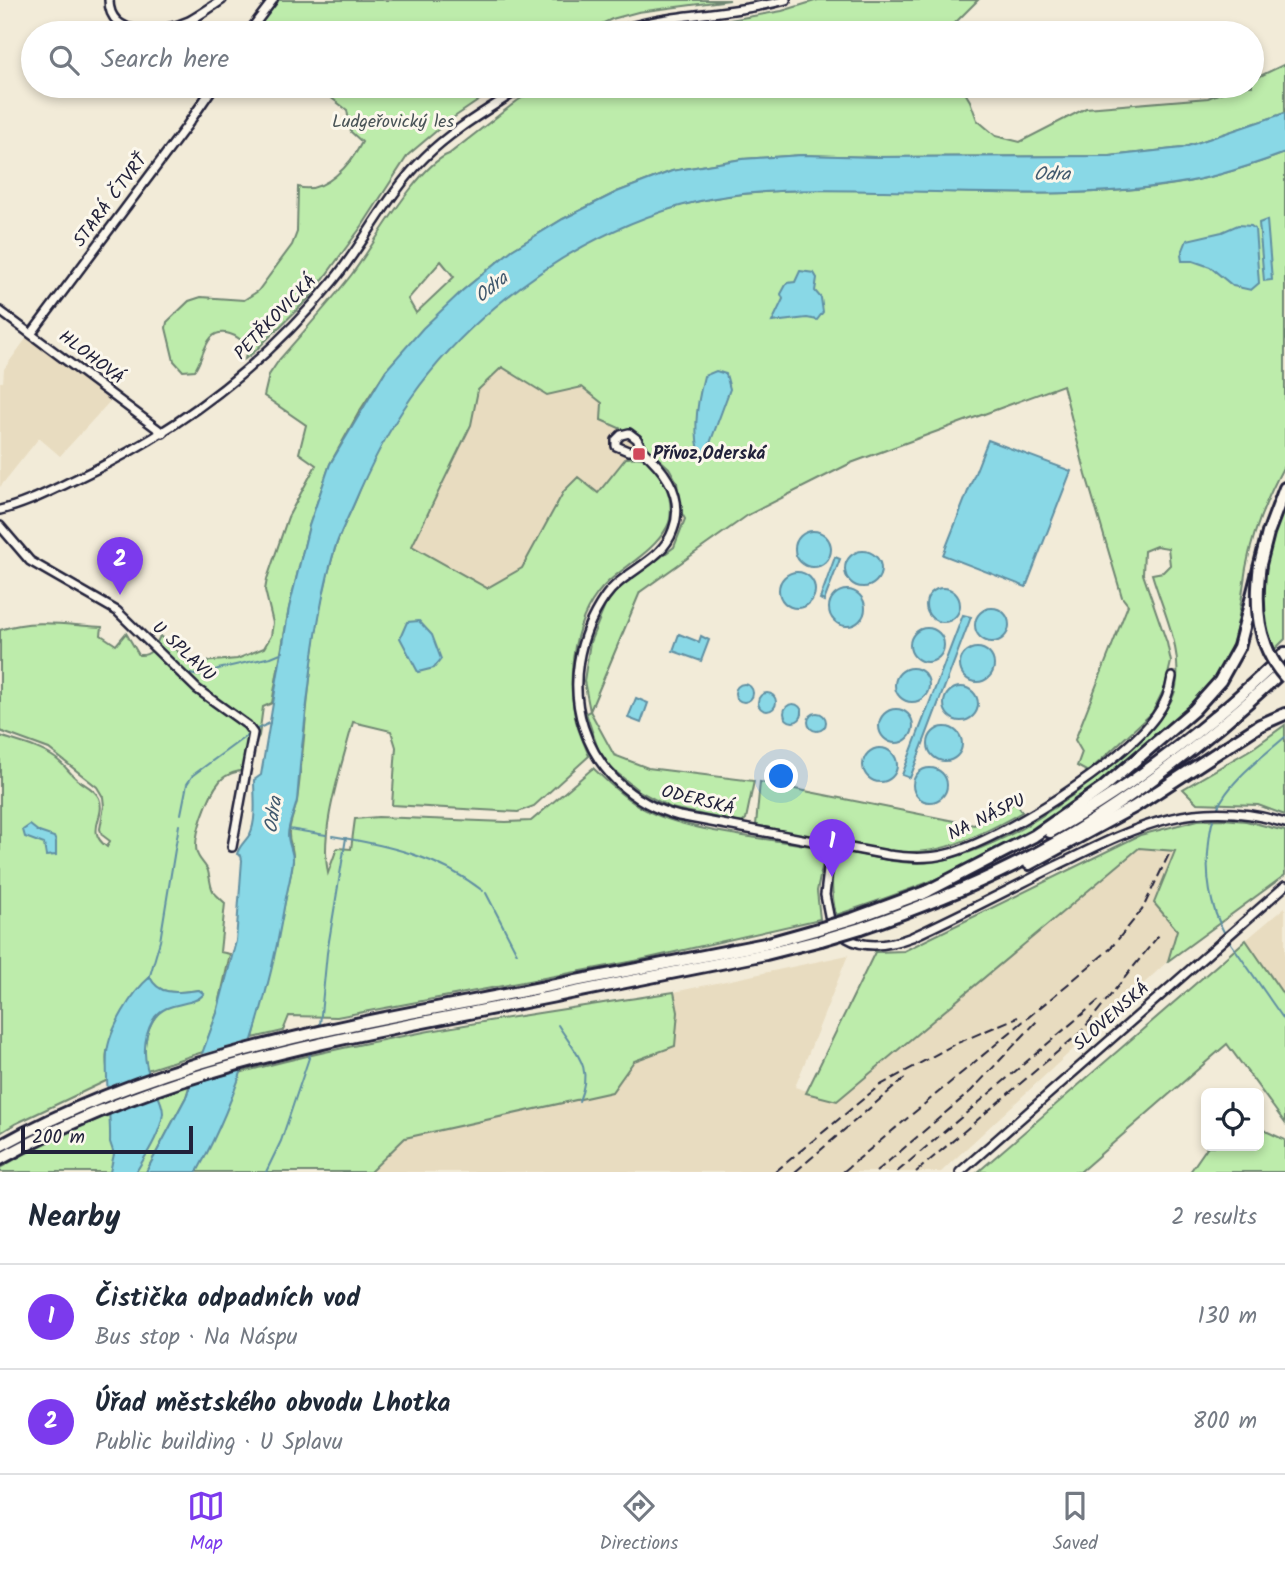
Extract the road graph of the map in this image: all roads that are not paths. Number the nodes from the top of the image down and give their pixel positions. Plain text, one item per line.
1 (108, 0) edge
2 (222, 0) edge
3 (273, 0) edge
4 (786, 0) edge
5 (115, 21) edge
6 (188, 21) edge
7 (257, 21) edge
8 (659, 21) edge
9 (206, 98) edge
10 (506, 98) edge
11 (0, 310) edge
12 (32, 334) junction
13 (163, 433) junction
14 (643, 451) dead end
15 (1285, 488) edge
16 (0, 510) edge
17 (0, 527) edge
18 (1260, 564) junction
19 (1281, 667) edge
20 (1172, 677) dead end
21 (1285, 714) edge
22 (1285, 823) edge
23 (831, 845) junction
24 (232, 847) dead end
25 (1285, 886) edge
26 (922, 894) junction
27 (894, 917) junction
28 (830, 920) dead end
29 (858, 923) junction
30 (847, 938) dead end
31 (80, 1113) junction
32 (0, 1146) edge
33 (0, 1159) edge
34 (960, 1172) edge

1 - 5 street
2 - 6 street
3 - 7 street
4 - 8 street
9 - 12 street, STARÁ ČTVRŤ
10 - 13 street, PETŘKOVICKÁ
11 - 12 street, HLOHOVÁ
12 - 13 street, HLOHOVÁ
13 - 16 street, PETŘKOVICKÁ
14 - 23 street, ODERSKÁ
15 - 18 highway
17 - 24 street, U SPLAVU
18 - 19 highway, bridge
18 - 26 highway, bridge
19 - 26 highway
19 - 27 highway
20 - 23 street, NA NÁSPU
21 - 27 highway
22 - 30 street
23 - 28 street
25 - 34 street, SLOVENSKÁ
26 - 29 highway
27 - 29 highway
29 - 31 highway, bridge
31 - 32 highway
31 - 33 highway

